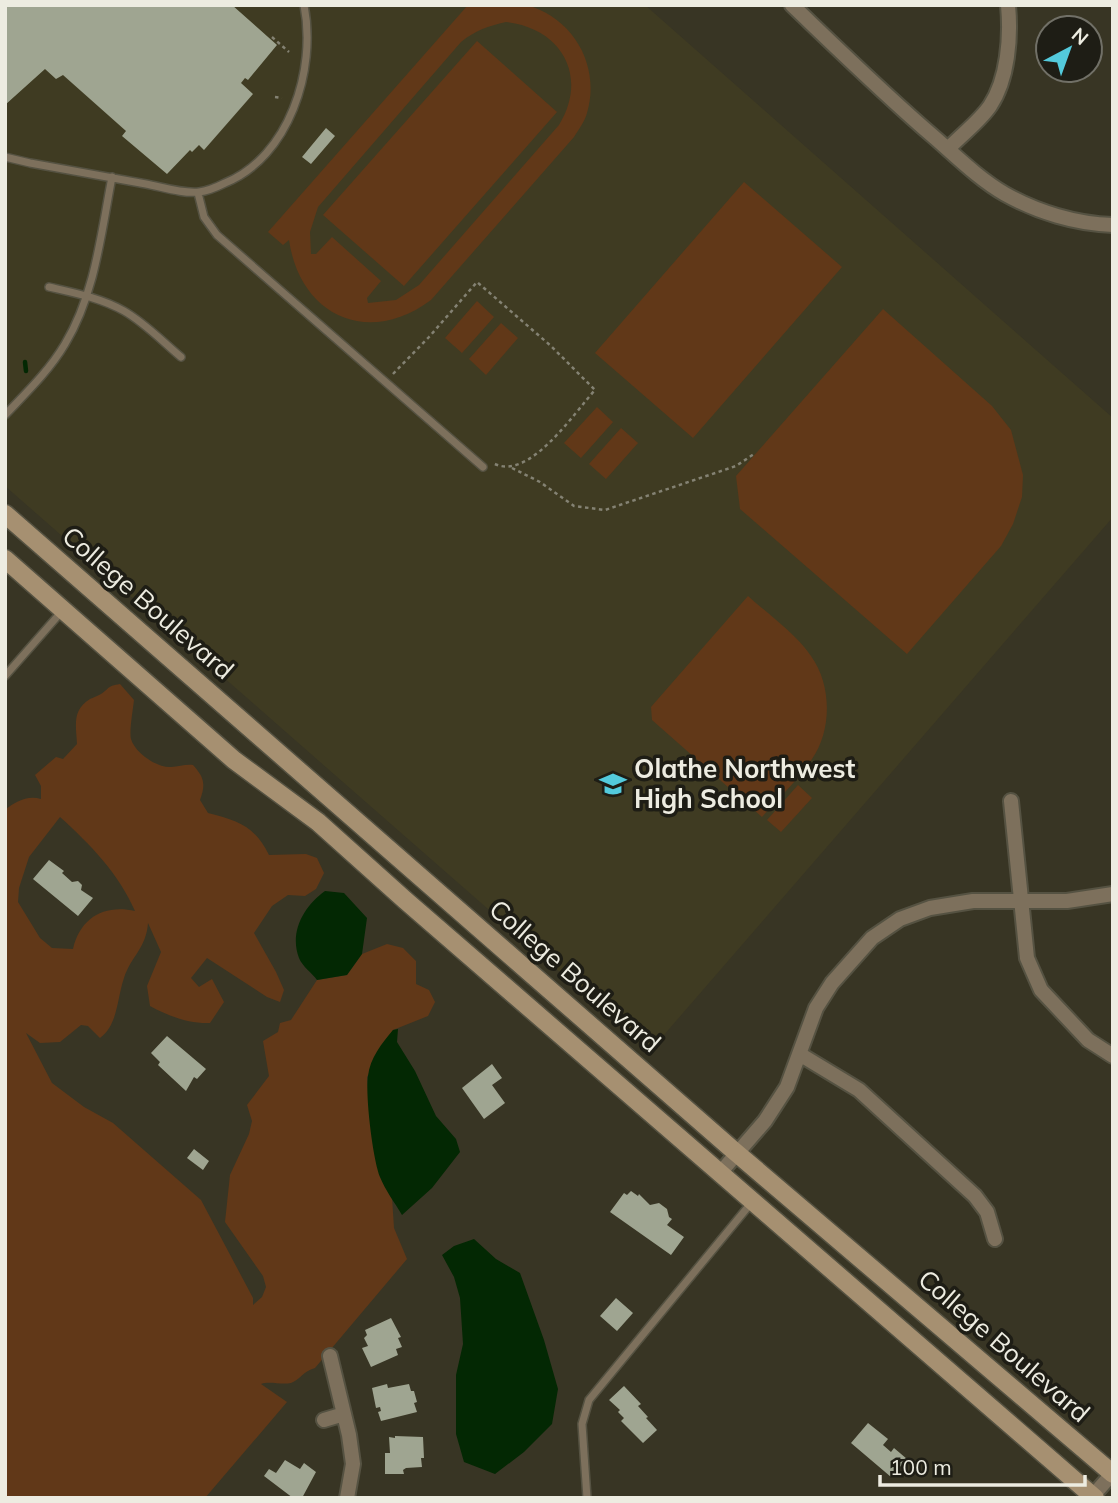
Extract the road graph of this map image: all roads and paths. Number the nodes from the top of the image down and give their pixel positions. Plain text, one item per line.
1 (304, 5) edge
2 (792, 5) edge
3 (1009, 5) edge
4 (272, 37) dead end
5 (289, 52) dead end
6 (275, 97) dead end
7 (282, 98) dead end
8 (948, 149) junction
9 (5, 157) edge
10 (112, 177) junction
11 (198, 193) junction
12 (1113, 225) edge
13 (50, 288) dead end
14 (87, 296) junction
15 (181, 357) dead end
16 (392, 375) dead end
17 (5, 415) edge
18 (754, 454) dead end
19 (490, 461) dead end
20 (483, 467) dead end
21 (512, 468) junction
22 (5, 514) edge
23 (5, 559) edge
24 (63, 610) junction
25 (5, 676) edge
26 (1011, 801) dead end
27 (1113, 894) edge
28 (1021, 902) junction
29 (801, 1055) junction
30 (1113, 1056) edge
31 (737, 1153) junction
32 (720, 1173) junction
33 (753, 1201) junction
34 (995, 1239) dead end
35 (330, 1356) dead end
36 (344, 1414) junction
37 (324, 1420) dead end
38 (1113, 1474) edge
39 (1093, 1497) edge
40 (347, 1498) edge
41 (587, 1498) edge

1 - 11 lane
2 - 8 street
3 - 8 street
4 - 5 path
6 - 7 path
8 - 12 street
9 - 10 lane
10 - 11 lane
10 - 14 lane
11 - 20 lane
13 - 14 lane
14 - 15 lane
14 - 17 lane
16 - 21 path
18 - 21 path
19 - 21 path
22 - 31 main road, College Boulevard
23 - 24 main road, College Boulevard
24 - 25 lane
24 - 32 main road, College Boulevard
26 - 28 street
27 - 28 street
28 - 29 street
28 - 30 street
29 - 31 street
29 - 34 street
31 - 32 street
31 - 38 main road, College Boulevard
32 - 33 main road, College Boulevard
33 - 39 main road, College Boulevard
33 - 41 lane
35 - 36 street
36 - 37 street
36 - 40 street
38 - 39 street

